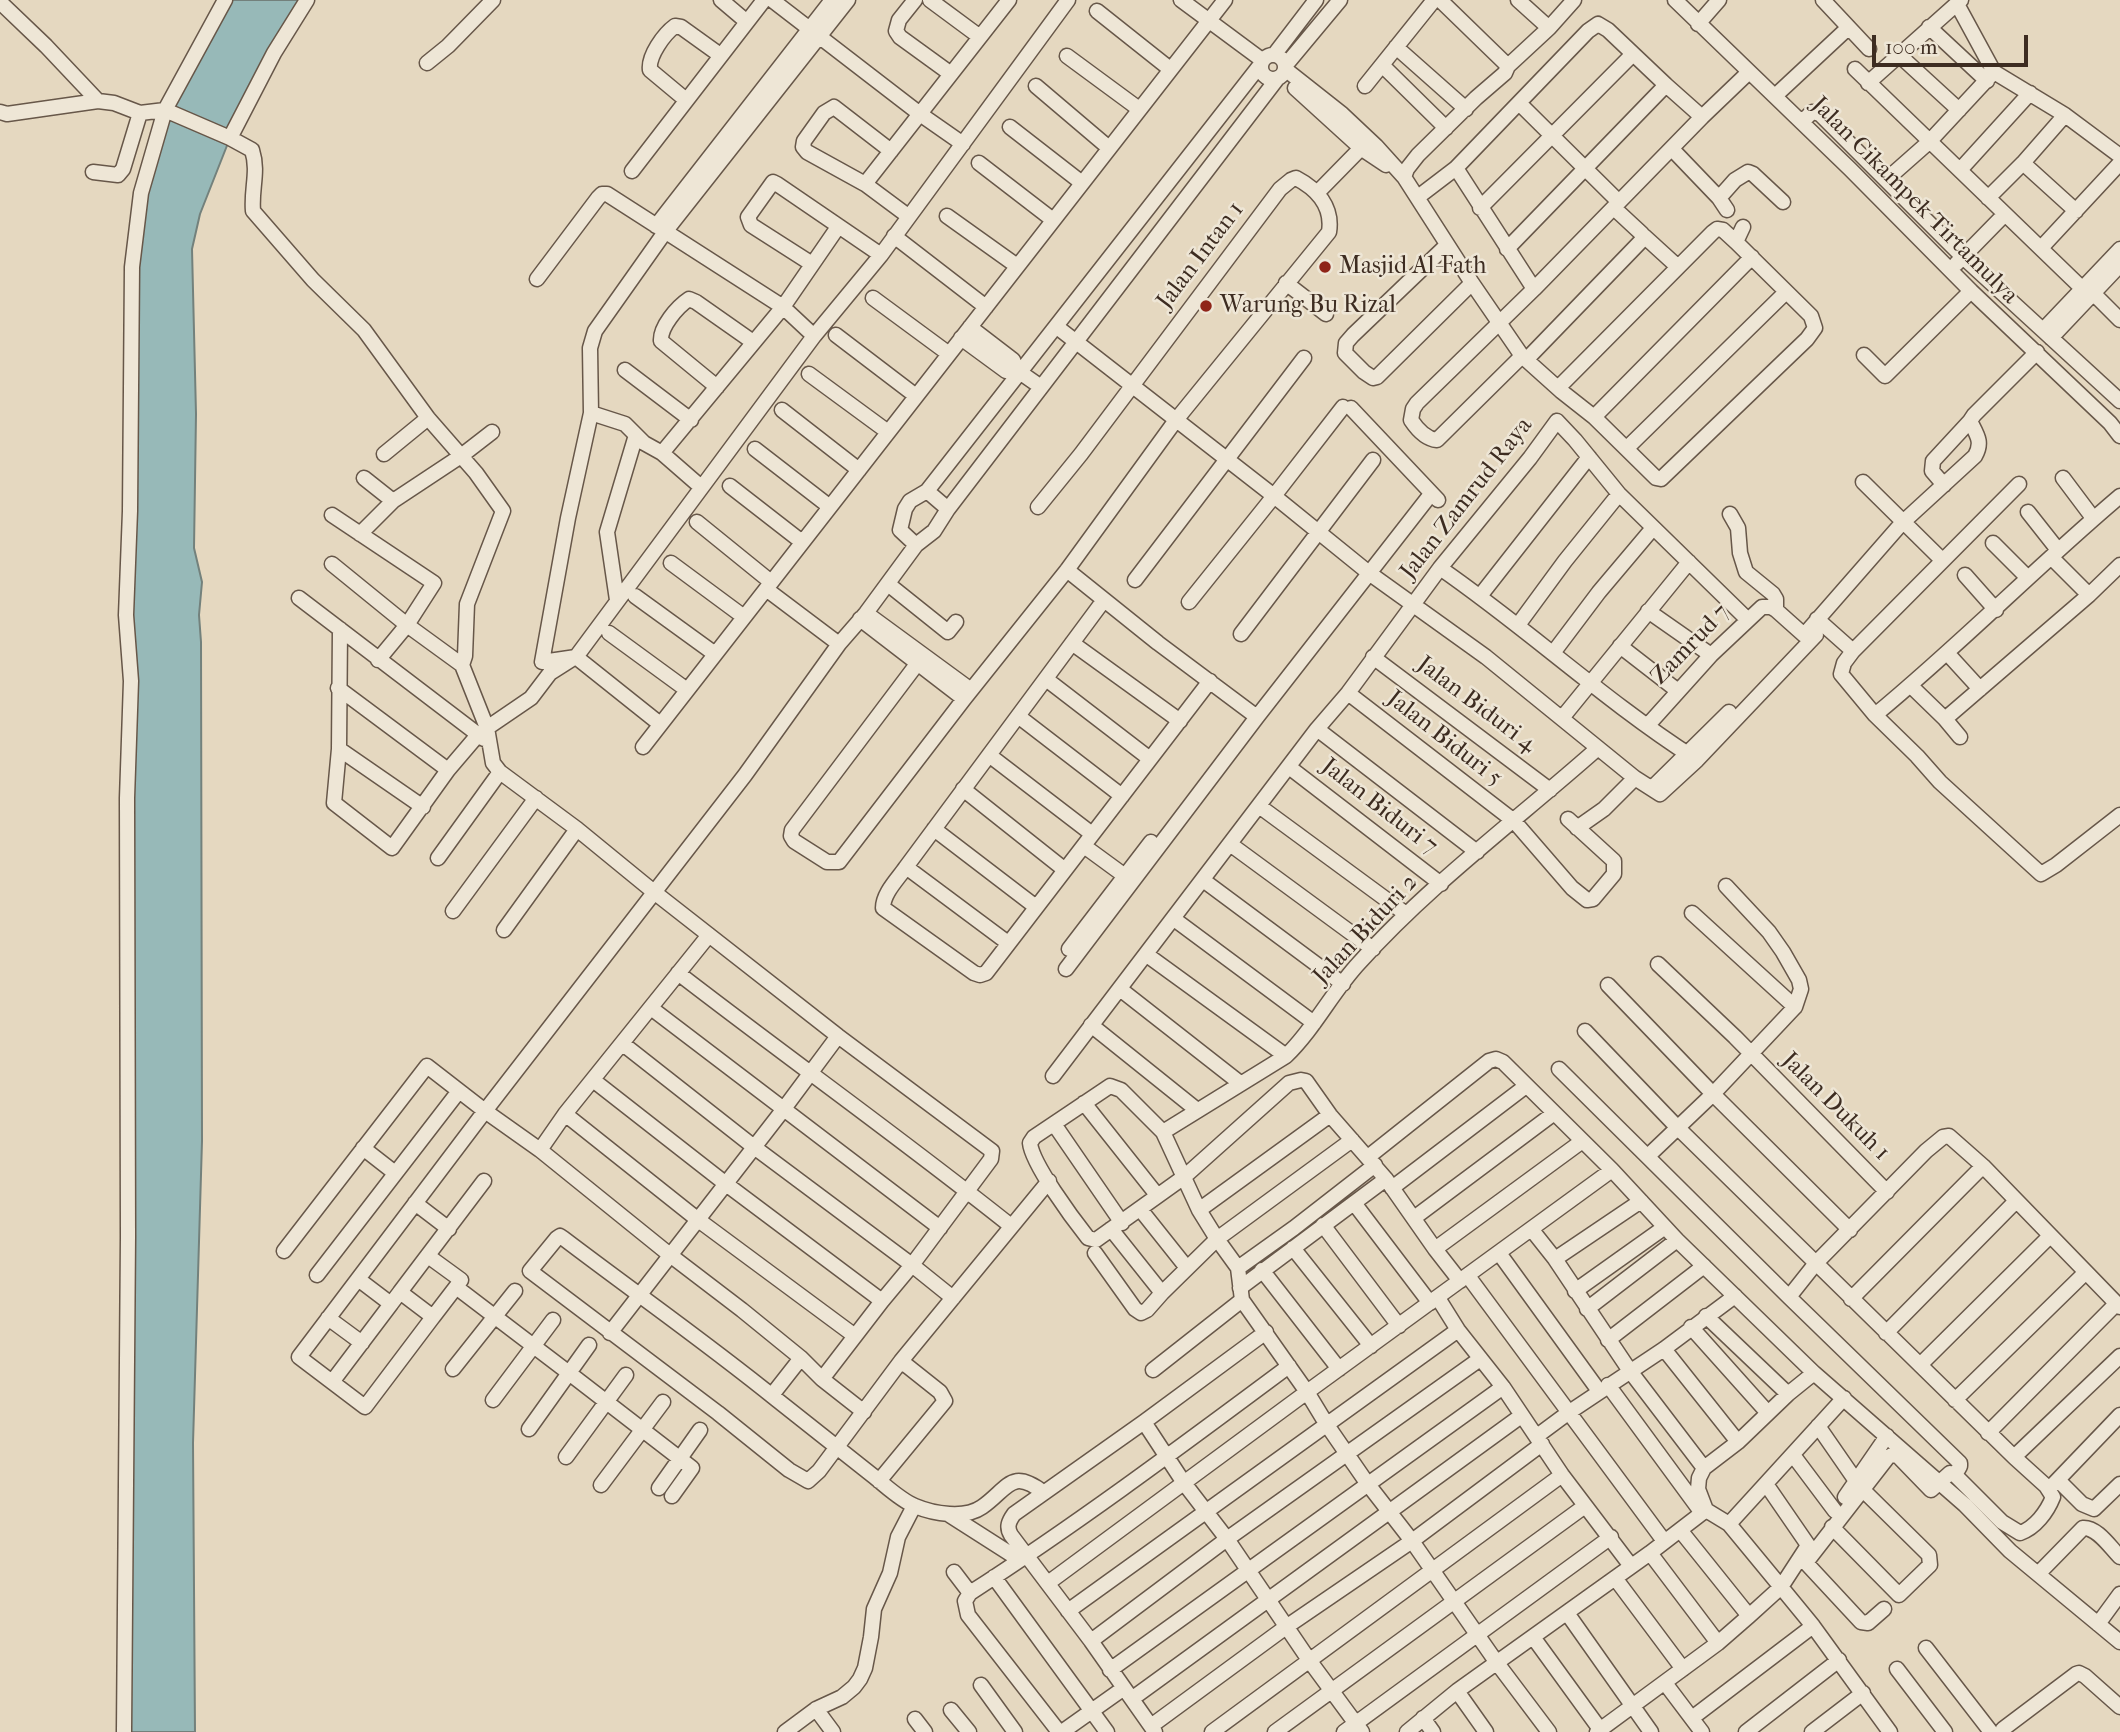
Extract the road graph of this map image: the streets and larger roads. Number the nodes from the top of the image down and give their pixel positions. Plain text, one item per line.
1 (307, 0) edge
2 (493, 0) edge
3 (721, 0) edge
4 (764, 0) edge
5 (772, 0) edge
6 (832, 0) edge
7 (848, 0) edge
8 (915, 0) edge
9 (930, 0) edge
10 (1009, 0) edge
11 (1068, 0) edge
12 (1181, 0) edge
13 (1196, 0) edge
14 (1225, 0) edge
15 (1315, 0) edge
16 (1340, 0) edge
17 (1434, 0) edge
18 (1440, 0) edge
19 (1518, 0) edge
20 (1574, 0) edge
21 (1675, 0) edge
22 (1719, 0) edge
23 (1823, 0) edge
24 (0, 2) edge
25 (222, 2) edge
26 (1959, 2) edge
27 (1097, 11) dead end
28 (1211, 18) junction
29 (747, 22) junction
30 (1698, 24) junction
31 (1929, 27) junction
32 (1549, 28) junction
33 (1848, 28) junction
34 (815, 33) junction
35 (980, 37) junction
36 (1396, 47) junction
37 (1869, 49) dead end
38 (1633, 54) junction
39 (720, 55) junction
40 (1067, 55) dead end
41 (1899, 55) junction
42 (1267, 59) junction
43 (427, 63) dead end
44 (1382, 65) junction
45 (1508, 66) junction
46 (1170, 69) junction
47 (1855, 69) dead end
48 (1749, 72) junction
49 (1282, 73) junction
50 (951, 74) junction
51 (1991, 77) junction
52 (1868, 83) junction
53 (1666, 85) junction
54 (1037, 86) dead end
55 (1365, 86) dead end
56 (2030, 93) junction
57 (1775, 96) junction
58 (686, 100) junction
59 (98, 101) junction
60 (1520, 104) junction
61 (1139, 109) junction
62 (1466, 109) junction
63 (1959, 110) junction
64 (166, 111) junction
65 (0, 112) edge
66 (139, 113) junction
67 (920, 114) junction
68 (2065, 115) junction
69 (1702, 117) junction
70 (1802, 122) junction
71 (1010, 127) dead end
72 (1446, 128) junction
73 (1552, 135) junction
74 (225, 136) junction
75 (1929, 142) junction
76 (963, 144) junction
77 (1365, 144) junction
78 (1109, 148) junction
79 (1672, 149) junction
80 (891, 151) junction
81 (2120, 156) edge
82 (979, 163) dead end
83 (2023, 163) junction
84 (2120, 163) edge
85 (1456, 168) junction
86 (1585, 168) junction
87 (1960, 170) junction
88 (632, 171) dead end
89 (93, 172) dead end
90 (1403, 177) junction
91 (1886, 180) junction
92 (1082, 183) junction
93 (865, 184) junction
94 (1317, 193) junction
95 (1418, 197) junction
96 (1988, 198) junction
97 (1783, 202) dead end
98 (1617, 205) junction
99 (1480, 208) junction
100 (2076, 211) junction
101 (2004, 215) junction
102 (908, 216) junction
103 (947, 216) dead end
104 (1053, 220) junction
105 (838, 227) junction
106 (1743, 227) dead end
107 (661, 229) junction
108 (894, 236) junction
109 (1644, 236) junction
110 (1736, 242) junction
111 (1447, 245) junction
112 (2042, 248) junction
113 (1507, 249) junction
114 (2120, 249) edge
115 (881, 255) junction
116 (1752, 257) junction
117 (1963, 257) junction
118 (812, 264) junction
119 (2120, 265) edge
120 (1017, 266) junction
121 (1678, 267) junction
122 (1951, 269) junction
123 (537, 279) dead end
124 (1286, 283) junction
125 (1472, 283) junction
126 (1534, 289) junction
127 (1971, 291) junction
128 (1786, 292) junction
129 (2088, 293) junction
130 (873, 298) dead end
131 (783, 307) junction
132 (986, 307) junction
133 (1326, 314) dead end
134 (2120, 320) edge
135 (1499, 323) junction
136 (1057, 327) junction
137 (966, 332) junction
138 (2047, 334) junction
139 (836, 335) dead end
140 (814, 336) junction
141 (1075, 341) junction
142 (753, 342) junction
143 (2035, 350) junction
144 (949, 354) junction
145 (1864, 355) dead end
146 (1304, 358) dead end
147 (1524, 358) junction
148 (625, 370) dead end
149 (1019, 372) junction
150 (809, 374) dead end
151 (1131, 386) junction
152 (717, 387) junction
153 (1041, 387) junction
154 (1558, 388) junction
155 (916, 396) junction
156 (2120, 401) edge
157 (782, 410) dead end
158 (591, 413) junction
159 (1594, 417) junction
160 (428, 418) junction
161 (2115, 419) edge
162 (691, 420) junction
163 (1177, 420) junction
164 (1970, 422) junction
165 (492, 432) dead end
166 (888, 432) junction
167 (636, 435) junction
168 (2120, 436) edge
169 (1627, 448) junction
170 (755, 449) dead end
171 (662, 453) junction
172 (384, 454) dead end
173 (461, 456) junction
174 (1589, 457) junction
175 (1226, 459) junction
176 (1373, 460) dead end
177 (859, 470) junction
178 (364, 478) dead end
179 (2063, 478) dead end
180 (1863, 482) dead end
181 (2019, 484) dead end
182 (1944, 485) junction
183 (730, 486) dead end
184 (701, 487) junction
185 (927, 491) junction
186 (1619, 494) junction
187 (1274, 496) junction
188 (2120, 496) edge
189 (393, 501) junction
190 (1038, 506) dead end
191 (830, 507) junction
192 (948, 509) junction
193 (2028, 512) dead end
194 (1730, 514) dead end
195 (332, 515) dead end
196 (2093, 519) junction
197 (697, 522) dead end
198 (1902, 523) junction
199 (1653, 528) junction
200 (1319, 532) junction
201 (360, 534) junction
202 (802, 542) junction
203 (1993, 543) dead end
204 (916, 545) junction
205 (2054, 554) junction
206 (1942, 560) junction
207 (1689, 562) junction
208 (671, 563) dead end
209 (332, 564) dead end
210 (1369, 565) junction
211 (2120, 565) edge
212 (1440, 568) junction
213 (1067, 570) junction
214 (1965, 575) dead end
215 (2028, 579) junction
216 (1135, 580) dead end
217 (888, 584) junction
218 (768, 585) junction
219 (2089, 595) junction
220 (635, 596) dead end
221 (1480, 596) junction
222 (299, 598) dead end
223 (617, 600) junction
224 (1104, 600) junction
225 (1189, 601) dead end
226 (1412, 604) junction
227 (1776, 610) junction
228 (1996, 610) junction
229 (1647, 611) junction
230 (863, 616) junction
231 (744, 617) junction
232 (1747, 619) junction
233 (956, 622) dead end
234 (407, 625) junction
235 (1518, 625) junction
236 (1810, 627) junction
237 (340, 629) junction
238 (609, 633) dead end
239 (1241, 634) dead end
240 (1072, 643) junction
241 (839, 644) junction
242 (1620, 646) junction
243 (1853, 651) junction
244 (1553, 653) junction
245 (715, 654) junction
246 (1948, 654) junction
247 (1711, 655) junction
248 (576, 657) junction
249 (1373, 657) junction
250 (377, 660) junction
251 (917, 664) junction
252 (462, 666) junction
253 (1046, 679) junction
254 (1210, 681) junction
255 (1591, 682) junction
256 (1911, 686) junction
257 (338, 688) junction
258 (687, 690) junction
259 (1980, 690) junction
260 (1678, 691) junction
261 (1348, 693) junction
262 (968, 694) junction
263 (1254, 714) junction
264 (1875, 715) junction
265 (1018, 716) junction
266 (1562, 718) junction
267 (1945, 719) junction
268 (1180, 721) junction
269 (660, 724) junction
270 (1648, 725) junction
271 (1317, 729) junction
272 (484, 735) junction
273 (1961, 737) dead end
274 (643, 747) dead end
275 (1598, 748) junction
276 (339, 749) junction
277 (989, 755) junction
278 (1693, 757) junction
279 (1150, 760) junction
280 (1289, 767) junction
281 (448, 770) junction
282 (500, 772) junction
283 (1635, 778) junction
284 (964, 789) junction
285 (1550, 790) junction
286 (1122, 796) junction
287 (536, 798) junction
288 (1259, 806) junction
289 (423, 807) junction
290 (1180, 812) junction
291 (2120, 816) edge
292 (1514, 821) junction
293 (577, 829) junction
294 (934, 829) junction
295 (1088, 840) junction
296 (1230, 844) junction
297 (1477, 852) junction
298 (438, 858) dead end
299 (906, 867) junction
300 (1065, 870) junction
301 (1125, 876) junction
302 (1203, 880) junction
303 (1441, 884) junction
304 (1726, 886) dead end
305 (654, 892) junction
306 (1036, 907) junction
307 (1105, 910) junction
308 (453, 911) dead end
309 (1692, 913) dead end
310 (1406, 914) junction
311 (1174, 919) junction
312 (504, 930) dead end
313 (709, 935) junction
314 (1008, 943) junction
315 (1069, 949) dead end
316 (1373, 949) junction
317 (1147, 955) junction
318 (1658, 964) dead end
319 (1066, 969) dead end
320 (678, 973) junction
321 (1343, 984) junction
322 (1608, 985) dead end
323 (1120, 989) junction
324 (1795, 1007) junction
325 (651, 1008) junction
326 (1314, 1023) junction
327 (1091, 1026) junction
328 (1584, 1031) dead end
329 (838, 1036) junction
330 (623, 1044) junction
331 (1751, 1055) junction
332 (1286, 1056) junction
333 (1559, 1069) dead end
334 (809, 1074) junction
335 (1052, 1076) dead end
336 (593, 1080) junction
337 (1240, 1083) junction
338 (1526, 1086) junction
339 (459, 1091) junction
340 (1713, 1094) junction
341 (1084, 1103) junction
342 (783, 1110) junction
343 (1197, 1110) junction
344 (485, 1111) junction
345 (565, 1114) junction
346 (1553, 1114) junction
347 (1330, 1115) junction
348 (1054, 1124) junction
349 (1677, 1127) junction
350 (1163, 1132) junction
351 (1352, 1140) junction
352 (1581, 1142) junction
353 (754, 1147) junction
354 (363, 1149) junction
355 (540, 1150) junction
356 (1648, 1156) junction
357 (1372, 1161) junction
358 (1983, 1166) junction
359 (1612, 1170) junction
360 (396, 1173) junction
361 (1184, 1177) junction
362 (485, 1181) dead end
363 (1049, 1181) junction
364 (1352, 1183) junction
365 (726, 1184) junction
366 (1389, 1184) junction
367 (967, 1191) junction
368 (1887, 1192) junction
369 (1157, 1195) junction
370 (1358, 1200) junction
371 (1641, 1201) junction
372 (2016, 1201) junction
373 (415, 1203) junction
374 (1140, 1209) junction
375 (1199, 1210) junction
376 (1414, 1218) junction
377 (697, 1219) junction
378 (1323, 1225) junction
379 (1010, 1226) junction
380 (1116, 1226) junction
381 (1665, 1227) junction
382 (940, 1228) junction
383 (449, 1229) junction
384 (1532, 1230) junction
385 (1850, 1230) junction
386 (2049, 1237) junction
387 (1217, 1240) junction
388 (1677, 1240) junction
389 (1293, 1248) junction
390 (1435, 1249) junction
391 (284, 1251) dead end
392 (1095, 1253) dead end
393 (1499, 1253) junction
394 (428, 1255) junction
395 (670, 1255) junction
396 (1555, 1259) junction
397 (1816, 1263) junction
398 (912, 1265) junction
399 (1704, 1266) junction
400 (1187, 1268) junction
401 (1238, 1268) junction
402 (1262, 1270) junction
403 (2086, 1272) junction
404 (317, 1275) dead end
405 (1464, 1278) junction
406 (358, 1279) junction
407 (456, 1287) junction
408 (515, 1291) dead end
409 (1575, 1291) junction
410 (1162, 1293) junction
411 (1241, 1294) junction
412 (639, 1295) junction
413 (1735, 1296) junction
414 (1788, 1297) junction
415 (396, 1298) junction
416 (953, 1298) junction
417 (1851, 1299) junction
418 (1434, 1300) junction
419 (882, 1301) junction
420 (2118, 1306) edge
421 (1587, 1309) junction
422 (494, 1316) junction
423 (1706, 1316) junction
424 (433, 1317) junction
425 (328, 1318) junction
426 (553, 1320) dead end
427 (1399, 1326) junction
428 (1691, 1327) junction
429 (1458, 1330) junction
430 (1266, 1332) junction
431 (610, 1333) junction
432 (1886, 1333) junction
433 (855, 1336) junction
434 (1608, 1340) junction
435 (362, 1343) junction
436 (533, 1345) junction
437 (589, 1345) dead end
438 (1371, 1346) junction
439 (1664, 1349) junction
440 (2120, 1356) edge
441 (801, 1358) junction
442 (1480, 1359) junction
443 (901, 1361) junction
444 (1920, 1365) junction
445 (1289, 1366) junction
446 (453, 1369) dead end
447 (1339, 1369) junction
448 (1153, 1370) dead end
449 (1630, 1371) junction
450 (569, 1373) junction
451 (1814, 1373) junction
452 (626, 1375) dead end
453 (822, 1379) junction
454 (332, 1382) junction
455 (1503, 1387) junction
456 (1603, 1388) junction
457 (1307, 1392) junction
458 (1788, 1394) junction
459 (772, 1395) junction
460 (1844, 1398) junction
461 (493, 1400) dead end
462 (1955, 1400) junction
463 (606, 1401) junction
464 (663, 1402) dead end
465 (864, 1412) junction
466 (1568, 1413) junction
467 (1768, 1413) junction
468 (2120, 1415) edge
469 (1521, 1416) junction
470 (1144, 1422) junction
471 (1327, 1424) junction
472 (1818, 1426) junction
473 (529, 1429) dead end
474 (643, 1430) junction
475 (700, 1430) dead end
476 (1988, 1433) junction
477 (1887, 1436) junction
478 (1539, 1440) junction
479 (1738, 1441) junction
480 (838, 1448) junction
481 (1348, 1453) junction
482 (1793, 1455) junction
483 (566, 1457) dead end
484 (1167, 1457) junction
485 (2014, 1457) junction
486 (680, 1458) junction
487 (1704, 1468) junction
488 (1562, 1475) junction
489 (1955, 1475) junction
490 (879, 1481) junction
491 (1184, 1483) junction
492 (1367, 1483) junction
493 (1940, 1483) junction
494 (1766, 1484) junction
495 (2053, 1484) junction
496 (2120, 1484) edge
497 (601, 1485) dead end
498 (1859, 1485) junction
499 (665, 1492) dead end
500 (1044, 1493) junction
501 (914, 1506) junction
502 (1586, 1507) junction
503 (1206, 1510) junction
504 (1704, 1511) junction
505 (1835, 1511) junction
506 (1390, 1512) junction
507 (948, 1514) junction
508 (1729, 1524) junction
509 (1832, 1527) junction
510 (1680, 1530) junction
511 (1611, 1537) junction
512 (1227, 1539) junction
513 (1412, 1541) junction
514 (1664, 1541) junction
515 (1808, 1545) junction
516 (1650, 1553) junction
517 (2120, 1556) edge
518 (1023, 1558) junction
519 (1631, 1566) junction
520 (1432, 1570) junction
521 (954, 1572) dead end
522 (1248, 1572) junction
523 (2038, 1574) junction
524 (994, 1577) junction
525 (1615, 1578) junction
526 (1048, 1584) junction
527 (1782, 1587) junction
528 (970, 1593) junction
529 (2120, 1594) edge
530 (1269, 1601) junction
531 (1456, 1602) junction
532 (1884, 1609) dead end
533 (1068, 1611) junction
534 (1567, 1613) junction
535 (1749, 1616) junction
536 (2098, 1624) junction
537 (1813, 1626) junction
538 (1286, 1627) junction
539 (1479, 1634) junction
540 (1532, 1637) junction
541 (1091, 1641) junction
542 (2120, 1642) edge
543 (1718, 1643) junction
544 (1926, 1648) dead end
545 (1309, 1660) junction
546 (1839, 1660) junction
547 (1497, 1663) junction
548 (1683, 1669) junction
549 (1110, 1670) junction
550 (1897, 1670) dead end
551 (1665, 1683) junction
552 (981, 1685) dead end
553 (1333, 1691) junction
554 (1457, 1691) junction
555 (1128, 1693) junction
556 (1863, 1693) junction
557 (1631, 1706) junction
558 (2120, 1707) edge
559 (816, 1709) junction
560 (951, 1710) dead end
561 (1091, 1712) junction
562 (1423, 1718) junction
563 (1692, 1718) junction
564 (915, 1719) dead end
565 (1153, 1729) edge
566 (1354, 1729) edge
567 (1600, 1731) edge
568 (1886, 1731) edge
569 (1998, 1731) edge
570 (124, 1732) edge
571 (785, 1732) edge
572 (833, 1732) edge
573 (925, 1732) edge
574 (969, 1732) edge
575 (1015, 1732) edge
576 (1061, 1732) edge
577 (1107, 1732) edge
578 (1212, 1732) edge
579 (1275, 1732) edge
580 (1407, 1732) edge
581 (1433, 1732) edge
582 (1486, 1732) edge
583 (1549, 1732) edge
584 (1651, 1732) edge
585 (1702, 1732) edge
586 (1746, 1732) edge
587 (1812, 1732) edge
588 (1945, 1732) edge

1 - 74 street
2 - 43 street
3 - 29 street
4 - 29 street
5 - 34 street
6 - 34 street
7 - 34 street
8 - 50 street
9 - 35 street
10 - 35 street
11 - 76 street
12 - 28 street
13 - 28 street
14 - 28 street
15 - 42 street
16 - 49 street
17 - 36 street
18 - 45 street
19 - 32 street
20 - 32 street
21 - 30 street, Jalan Cikampek Tirtamulya
22 - 30 street
23 - 33 street
24 - 59 street
25 - 64 street
26 - 31 street
26 - 51 street
27 - 46 street
28 - 42 street
28 - 46 street
29 - 39 street
30 - 48 street, Jalan Cikampek Tirtamulya
31 - 41 street
31 - 51 street
32 - 45 street
33 - 37 street
33 - 57 street
34 - 67 street
34 - 107 street
35 - 50 street
36 - 44 street
36 - 62 street
38 - 53 street
38 - 60 street
38 - 73 street
39 - 58 street
39 - 58 street
40 - 61 street
41 - 52 street
41 - 63 street
42 - 49 street
42 - 49 street
42 - 136 street
44 - 55 street
44 - 72 street
45 - 62 street
46 - 61 street
47 - 52 street
48 - 57 street, Jalan Cikampek Tirtamulya
48 - 69 street
49 - 77 street
49 - 141 street
50 - 67 street
51 - 56 street
51 - 63 street
52 - 75 street
53 - 69 street
53 - 86 street
54 - 78 street
56 - 68 street
56 - 87 street
57 - 70 street, Jalan Cikampek Tirtamulya
58 - 88 street
59 - 65 street
59 - 66 street
60 - 73 street
60 - 85 street
61 - 78 street
62 - 72 street
63 - 75 street
64 - 66 street
64 - 74 street
64 - 570 street
66 - 89 street
67 - 76 street
67 - 80 street
68 - 81 street
68 - 83 street
69 - 79 street
70 - 91 street
70 - 122 street, Jalan Cikampek Tirtamulya
71 - 92 street
72 - 90 street
73 - 86 street
73 - 99 street
74 - 160 street
75 - 87 street
75 - 91 street
76 - 102 street
77 - 90 street
77 - 94 street
78 - 92 street
79 - 97 street
79 - 98 street
80 - 93 street
80 - 93 street
82 - 104 street
83 - 96 street
83 - 100 street
84 - 100 street
85 - 95 street
85 - 99 street
86 - 98 street
86 - 113 street
87 - 96 street
90 - 95 street
91 - 117 street
92 - 104 street
93 - 102 street
94 - 124 street
94 - 151 street, Jalan Intan 1
95 - 111 street
96 - 101 street
98 - 109 street
98 - 126 street
99 - 113 street
100 - 112 street
101 - 112 street
101 - 117 street
102 - 108 street
103 - 120 street
104 - 120 street
105 - 115 street
105 - 118 street
105 - 118 street
106 - 110 street
107 - 123 street
107 - 131 street
107 - 158 street
108 - 115 street
108 - 132 street
109 - 121 street
109 - 147 street
110 - 116 street
110 - 121 street
111 - 125 street
111 - 125 street
112 - 129 street
113 - 126 street
114 - 129 street
115 - 140 street
116 - 128 street
116 - 159 street
117 - 122 street
117 - 138 street
118 - 131 street
119 - 129 street
120 - 132 street
121 - 154 street
122 - 127 street, Jalan Cikampek Tirtamulya
124 - 133 street
124 - 163 street
125 - 135 street
126 - 135 street
127 - 143 street, Jalan Cikampek Tirtamulya
127 - 145 street
128 - 169 street
128 - 169 street
129 - 134 street
129 - 138 street
130 - 144 street
131 - 140 street
131 - 142 street
132 - 137 street
135 - 147 street
135 - 147 street
136 - 141 street
136 - 149 street
137 - 144 street
137 - 149 street
138 - 143 street
138 - 156 street
139 - 155 street
140 - 184 street
141 - 151 street
141 - 153 street
142 - 152 street
142 - 152 street
143 - 161 street, Jalan Cikampek Tirtamulya
143 - 164 street
144 - 155 street
146 - 175 street
147 - 154 street
148 - 162 street
149 - 153 street
149 - 185 street
150 - 166 street
151 - 163 street
151 - 190 street
152 - 162 street
153 - 192 street
154 - 159 street
155 - 166 street
157 - 177 street
158 - 167 street
158 - 248 street
159 - 169 street
160 - 172 street
160 - 173 street
161 - 168 street, Jalan Cikampek Tirtamulya
162 - 171 street
163 - 175 street
163 - 213 street
164 - 182 street
164 - 182 street
165 - 173 street
166 - 177 street
167 - 171 street
167 - 223 street
170 - 191 street
171 - 184 street
173 - 189 street
173 - 252 street
174 - 186 street
174 - 212 street, Jalan Zamrud Raya
174 - 221 street
175 - 187 street
175 - 216 street
176 - 200 street
177 - 191 street
178 - 189 street
179 - 196 street
180 - 198 street
181 - 206 street
182 - 198 street
183 - 202 street
184 - 223 street
185 - 192 street
185 - 204 street
186 - 199 street
186 - 235 street
187 - 200 street
187 - 210 street
187 - 225 street
188 - 196 street
189 - 201 street
191 - 202 street
192 - 204 street
193 - 205 street
194 - 227 street
195 - 201 street
196 - 205 street
197 - 218 street
198 - 206 street
198 - 236 street
199 - 207 street
199 - 244 street
200 - 210 street
200 - 239 street
201 - 234 street
202 - 218 street
203 - 215 street
204 - 217 street
205 - 215 street
205 - 219 street
206 - 243 street
207 - 229 street
207 - 232 street
208 - 231 street
209 - 234 street
210 - 226 street
210 - 263 street
211 - 219 street
212 - 221 street
212 - 226 street, Jalan Zamrud Raya
213 - 224 street
213 - 262 street
214 - 228 street
215 - 228 street
217 - 230 street
217 - 233 street
218 - 231 street
218 - 241 street
219 - 259 street
220 - 245 street
221 - 235 street
222 - 237 street
223 - 248 street
224 - 240 street
224 - 254 street
226 - 249 street, Jalan Zamrud Raya
226 - 266 street
227 - 232 street, Zamrud 7
227 - 236 street
228 - 246 street
229 - 242 street
229 - 247 street
230 - 241 street
230 - 251 street
230 - 262 street
231 - 245 street
232 - 247 street, Zamrud 7
234 - 250 street
234 - 252 street
235 - 244 street
236 - 243 street
236 - 278 street
237 - 250 street
237 - 257 street
238 - 258 street
240 - 253 street
240 - 268 street
241 - 305 street
242 - 255 street
242 - 260 street
243 - 264 street
244 - 255 street
245 - 258 street
246 - 256 street
246 - 259 street
247 - 260 street, Zamrud 7
248 - 269 street
248 - 272 street
249 - 261 street, Jalan Zamrud Raya
249 - 285 street, Jalan Biduri 4
250 - 272 street
251 - 262 street
251 - 262 street
252 - 272 street
253 - 265 street
253 - 279 street
254 - 263 street
254 - 268 street
255 - 266 street
255 - 270 street
256 - 264 street
256 - 267 street
257 - 276 street
257 - 281 street
258 - 269 street
259 - 267 street
260 - 270 street, Zamrud 7
261 - 271 street, Jalan Zamrud Raya
261 - 292 street, Jalan Biduri 5
263 - 290 street
264 - 291 street
265 - 277 street
265 - 286 street
266 - 275 street
267 - 273 street
268 - 279 street
269 - 274 street
270 - 278 street
271 - 280 street, Jalan Zamrud Raya
271 - 297 street
272 - 281 street
272 - 282 street
275 - 283 street
275 - 285 street, Jalan Biduri 2
276 - 289 street
276 - 289 street
277 - 284 street
277 - 295 street
278 - 283 street
279 - 286 street
280 - 288 street, Jalan Zamrud Raya
280 - 303 street, Jalan Biduri 7
281 - 289 street
282 - 287 street
282 - 298 street
283 - 292 street, Jalan Biduri 5
284 - 294 street
284 - 300 street
285 - 292 street, Jalan Biduri 2
286 - 295 street
287 - 293 street
287 - 308 street
288 - 296 street, Jalan Zamrud Raya
288 - 310 street
290 - 301 street
290 - 307 street
292 - 297 street, Jalan Biduri 2
293 - 305 street
293 - 312 street
294 - 299 street
294 - 306 street
295 - 300 street
295 - 301 street
296 - 302 street, Jalan Zamrud Raya
296 - 316 street
297 - 303 street, Jalan Biduri 2
299 - 314 street
299 - 314 street
300 - 306 street
301 - 307 street
302 - 311 street, Jalan Zamrud Raya
302 - 321 street
303 - 310 street, Jalan Biduri 2
304 - 324 street
305 - 313 street
305 - 344 street
306 - 314 street
307 - 315 street
307 - 319 street
309 - 324 street
310 - 316 street, Jalan Biduri 2
311 - 317 street, Jalan Zamrud Raya
311 - 326 street
313 - 320 street
313 - 329 street
316 - 321 street, Jalan Biduri 2
317 - 323 street, Jalan Zamrud Raya
317 - 332 street
318 - 331 street, Jalan Dukuh 1
320 - 325 street
320 - 334 street
321 - 326 street, Jalan Biduri 2
322 - 340 street
323 - 327 street, Jalan Zamrud Raya
323 - 337 street
324 - 331 street
325 - 330 street
325 - 342 street
326 - 332 street, Jalan Biduri 2
327 - 335 street, Jalan Zamrud Raya
327 - 343 street
328 - 349 street
329 - 334 street
329 - 367 street
330 - 336 street
330 - 353 street
331 - 340 street
331 - 368 street, Jalan Dukuh 1
332 - 337 street, Jalan Biduri 2
333 - 356 street
334 - 342 street
334 - 367 street
336 - 345 street
336 - 365 street
337 - 343 street, Jalan Biduri 2
338 - 346 street
338 - 357 street
338 - 366 street
339 - 344 street
339 - 354 street
339 - 360 street
340 - 349 street
340 - 385 street
341 - 348 street
341 - 350 street
341 - 369 street
342 - 353 street
342 - 382 street
343 - 350 street, Jalan Biduri 2
344 - 355 street
344 - 373 street
345 - 355 street
345 - 377 street
346 - 352 street
346 - 376 street
347 - 351 street
347 - 361 street
347 - 375 street
348 - 363 street
348 - 380 street
349 - 356 street
349 - 397 street
350 - 361 street
351 - 357 street
351 - 387 street
352 - 359 street
352 - 390 street
353 - 365 street
353 - 398 street
354 - 360 street
354 - 391 street
355 - 395 street
356 - 414 street
357 - 364 street
357 - 366 street
358 - 368 street
358 - 372 street
358 - 417 street
359 - 371 street
359 - 384 street
360 - 404 street
361 - 369 street
361 - 375 street
362 - 383 street
363 - 379 street
363 - 380 street
364 - 370 street
364 - 401 street
365 - 377 street
365 - 419 street
366 - 370 street
366 - 376 street
367 - 379 street
367 - 382 street
368 - 385 street
369 - 374 street
370 - 378 street
370 - 418 street
371 - 381 street
371 - 396 street
372 - 386 street
372 - 432 street
373 - 383 street
373 - 406 street
374 - 380 street
374 - 400 street
375 - 387 street
376 - 390 street
377 - 395 street
377 - 433 street
378 - 389 street
378 - 427 street
379 - 416 street
380 - 410 street
381 - 388 street
381 - 409 street
382 - 398 street
383 - 394 street
384 - 393 street
384 - 396 street
385 - 397 street
386 - 403 street
386 - 444 street
387 - 400 street
387 - 401 street
388 - 399 street
388 - 421 street
389 - 402 street
389 - 438 street
390 - 405 street
392 - 410 street
393 - 405 street
393 - 456 street
394 - 407 street
394 - 415 street
395 - 412 street
395 - 441 street
396 - 409 street
397 - 414 street
397 - 417 street
398 - 416 street
398 - 419 street
399 - 413 street
399 - 434 street
400 - 410 street
401 - 411 street
402 - 411 street
402 - 447 street
403 - 420 street
403 - 462 street
405 - 418 street
405 - 466 street
406 - 415 street
406 - 425 street
407 - 422 street
407 - 424 street
408 - 422 street
409 - 421 street
411 - 430 street
411 - 448 street
412 - 431 street
412 - 431 street
412 - 459 street
413 - 423 street
413 - 451 street
414 - 489 street
415 - 424 street
415 - 435 street
416 - 443 street
417 - 432 street
418 - 427 street
418 - 429 street
419 - 433 street
420 - 476 street
421 - 434 street
422 - 436 street
422 - 446 street
423 - 428 street
423 - 458 street
424 - 454 street
425 - 435 street
425 - 454 street
426 - 436 street
427 - 438 street
428 - 439 street
428 - 467 street
429 - 442 street
429 - 471 street
430 - 445 street
430 - 470 street
431 - 480 street
432 - 444 street
433 - 453 street
434 - 449 street
435 - 454 street
436 - 450 street
436 - 461 street
437 - 450 street
438 - 447 street
439 - 449 street
439 - 479 street
440 - 485 street
441 - 453 street
441 - 459 street
442 - 455 street
442 - 481 street
443 - 465 street
443 - 490 street
444 - 462 street
445 - 457 street
445 - 484 street
447 - 457 street
449 - 456 street
449 - 487 street
450 - 463 street
450 - 473 street
451 - 458 street
451 - 460 street
452 - 463 street
453 - 465 street
455 - 469 street
455 - 492 street
456 - 466 street
456 - 504 street
457 - 471 street
457 - 491 street
458 - 467 street
459 - 480 street
460 - 472 street
460 - 477 street
462 - 476 street
463 - 474 street
463 - 483 street
464 - 474 street
465 - 480 street
466 - 478 street
466 - 514 street
467 - 479 street
468 - 495 street
469 - 478 street
469 - 506 street
470 - 484 street
470 - 500 street
471 - 481 street
471 - 503 street
472 - 482 street
472 - 498 street
474 - 486 street
474 - 497 street
475 - 486 street
476 - 485 street
477 - 493 street
477 - 498 street
478 - 488 street
478 - 513 street
479 - 487 street
480 - 490 street
481 - 492 street
481 - 512 street
482 - 494 street
482 - 505 street
484 - 491 street
484 - 518 street
485 - 495 street
486 - 499 street
487 - 504 street
488 - 502 street
488 - 520 street
489 - 493 street
489 - 495 street
490 - 501 street
491 - 503 street
491 - 526 street
492 - 506 street
492 - 522 street
493 - 498 street
493 - 523 street
494 - 508 street
494 - 515 street
495 - 496 street
498 - 505 street
498 - 509 street
498 - 509 street
500 - 507 street
500 - 518 street
501 - 507 street
501 - 559 street
502 - 511 street
502 - 531 street
503 - 512 street
503 - 533 street
504 - 508 street
504 - 510 street
505 - 515 street
506 - 513 street
506 - 530 street
507 - 518 street
508 - 527 street
509 - 532 street
510 - 514 street
510 - 535 street
511 - 519 street
511 - 539 street
512 - 522 street
512 - 541 street
513 - 520 street
513 - 538 street
514 - 516 street
515 - 527 street
516 - 519 street
516 - 543 street
517 - 523 street
518 - 524 street
518 - 526 street
519 - 525 street
520 - 531 street
520 - 545 street
521 - 528 street
522 - 530 street
522 - 549 street
523 - 536 street
524 - 528 street
524 - 561 street
525 - 534 street
525 - 548 street
526 - 533 street
527 - 535 street
527 - 537 street
528 - 576 street
529 - 536 street
530 - 538 street
530 - 555 street
531 - 539 street
531 - 553 street
533 - 541 street
534 - 540 street
534 - 557 street
535 - 543 street
536 - 542 street
537 - 546 street
537 - 563 street
538 - 545 street
538 - 565 street
539 - 547 street
539 - 566 street
540 - 547 street
540 - 567 street
541 - 549 street
543 - 548 street
544 - 569 street
545 - 553 street
545 - 578 street
546 - 556 street
546 - 586 street
547 - 554 street
547 - 583 street
548 - 551 street
549 - 555 street
550 - 588 street
551 - 557 street
551 - 563 street
552 - 575 street
553 - 566 street
553 - 579 street
554 - 562 street
554 - 582 street
555 - 561 street
555 - 565 street
556 - 568 street
556 - 587 street
557 - 567 street
557 - 584 street
558 - 569 street
559 - 571 street
559 - 572 street
560 - 574 street
561 - 576 street
561 - 577 street
562 - 580 street
562 - 581 street
563 - 585 street
564 - 573 street

